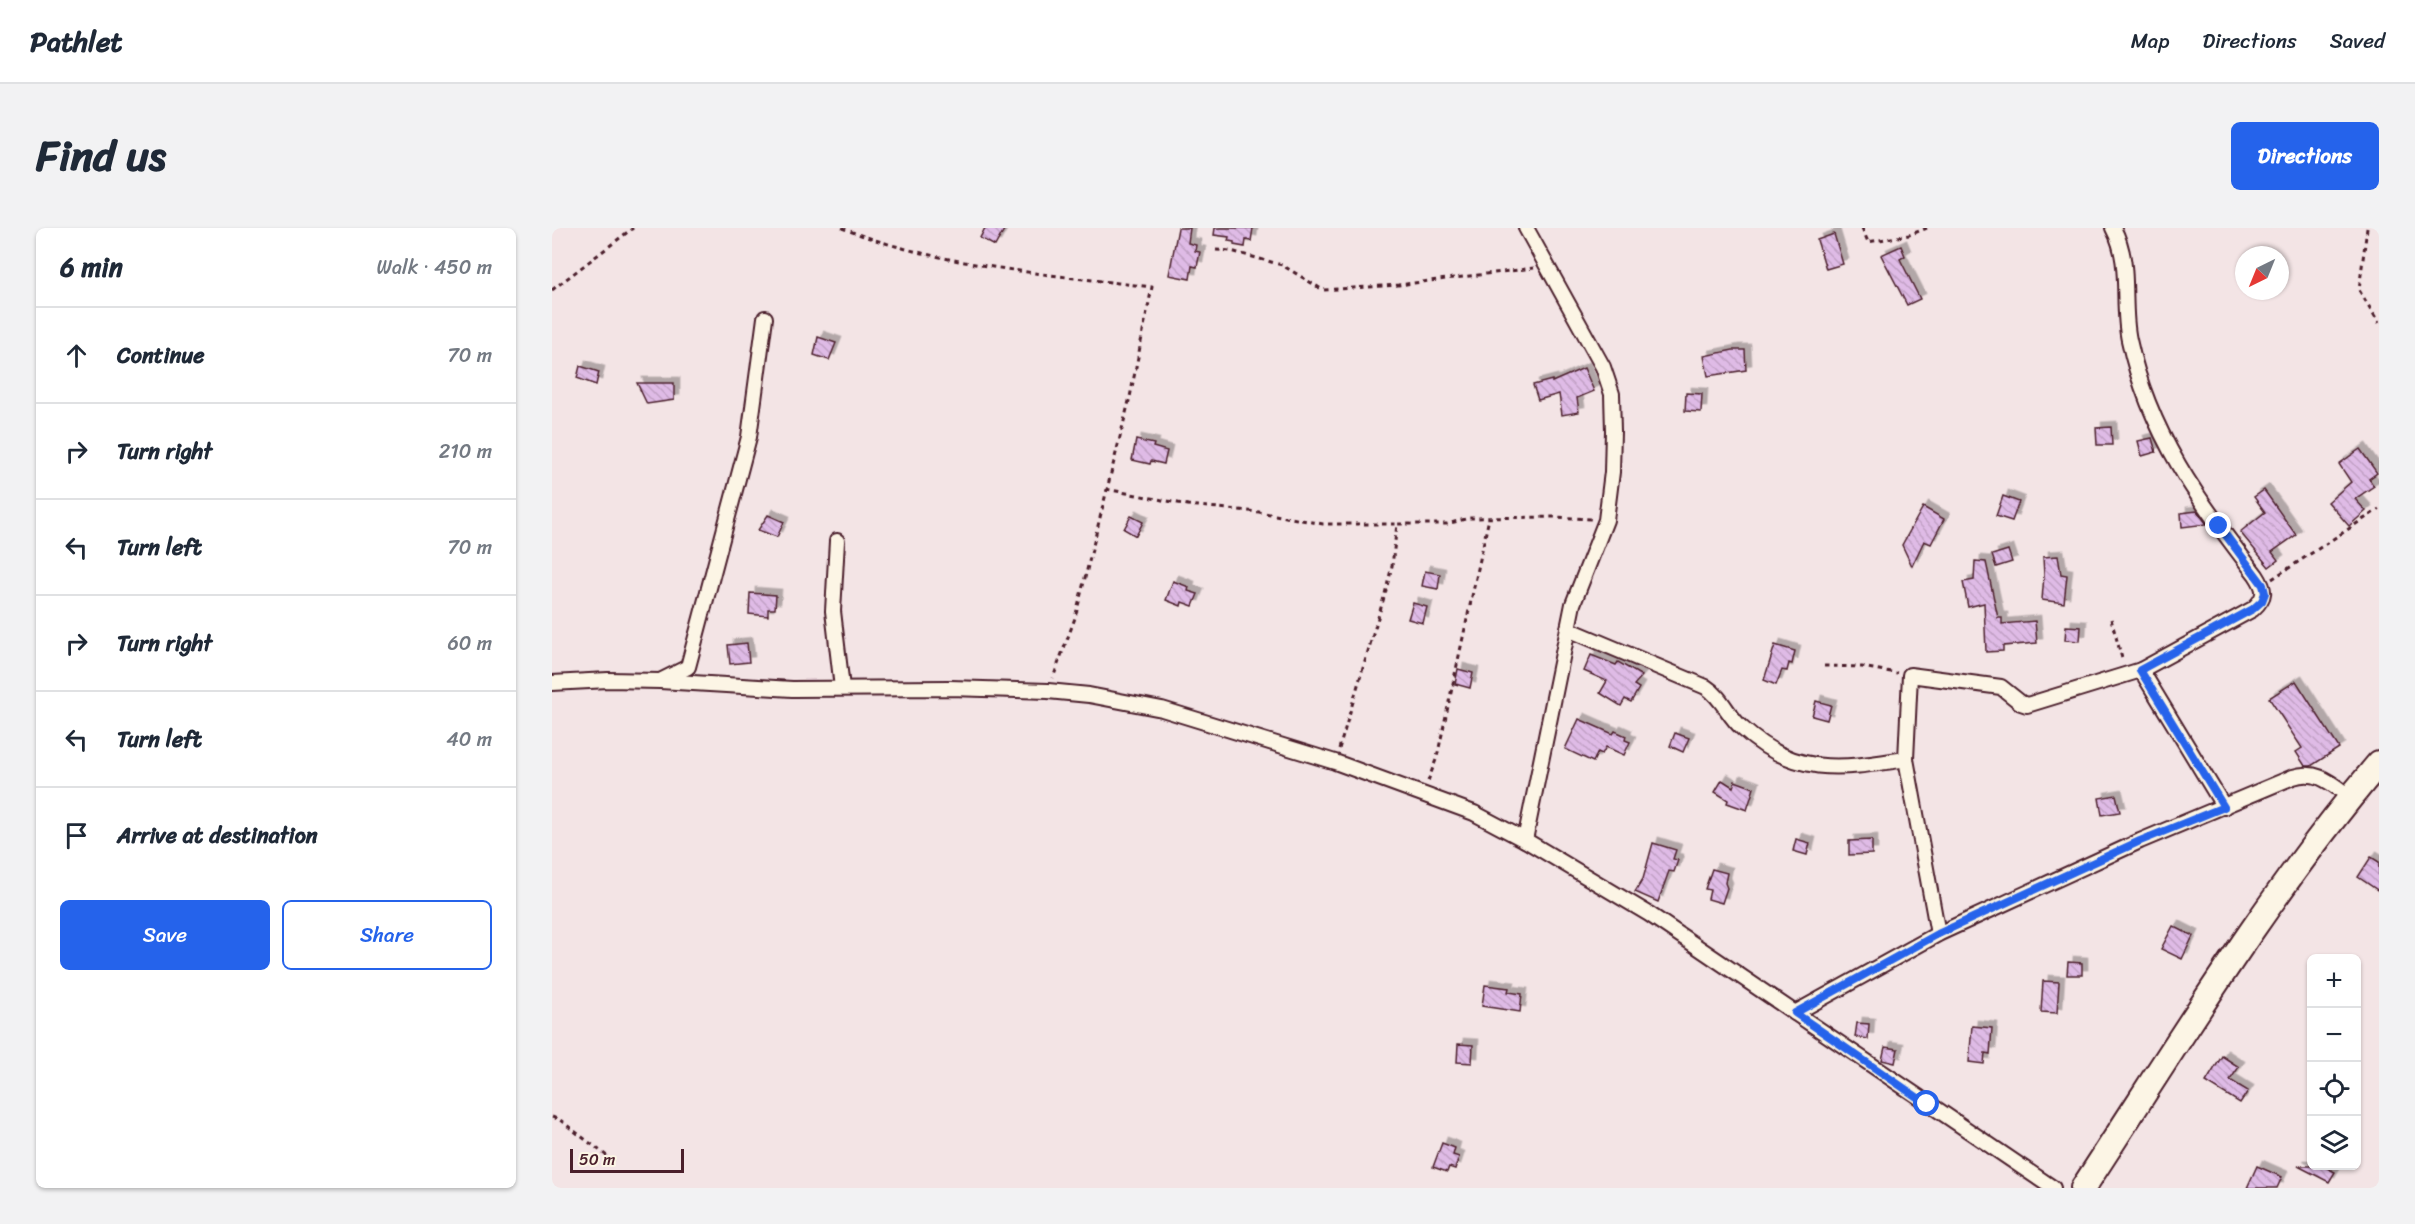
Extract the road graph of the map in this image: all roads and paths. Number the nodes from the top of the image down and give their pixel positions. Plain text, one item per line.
1 (633, 228) edge
2 (842, 228) edge
3 (1526, 228) edge
4 (1863, 228) edge
5 (1927, 228) edge
6 (2114, 228) edge
7 (2367, 228) edge
8 (1216, 250) dead end
9 (1547, 266) junction
10 (552, 290) edge
11 (765, 318) dead end
12 (2379, 323) edge
13 (1106, 489) junction
14 (2379, 509) edge
15 (1489, 518) junction
16 (1606, 520) junction
17 (1397, 524) junction
18 (837, 541) dead end
19 (2263, 585) junction
20 (2111, 618) dead end
21 (1568, 629) junction
22 (1824, 666) dead end
23 (2134, 672) junction
24 (1910, 675) junction
25 (660, 681) junction
26 (552, 683) edge
27 (842, 688) junction
28 (1048, 691) junction
29 (1906, 759) junction
30 (1335, 762) junction
31 (2379, 763) edge
32 (1423, 793) junction
33 (2350, 797) junction
34 (2224, 807) junction
35 (1525, 840) junction
36 (1938, 934) junction
37 (1795, 1013) junction
38 (552, 1117) edge
39 (616, 1163) dead end
40 (2085, 1187) edge
41 (2053, 1188) edge

1 - 10 path
2 - 13 path
3 - 9 street
4 - 5 path
6 - 19 street
7 - 12 path
8 - 9 path
9 - 16 street
11 - 25 street
13 - 17 path
13 - 28 path
14 - 19 path
15 - 16 path
15 - 17 path
15 - 32 path
16 - 21 street
17 - 30 path
18 - 27 street
19 - 23 street
20 - 23 path
21 - 29 street
21 - 35 street
22 - 24 path
23 - 24 street
23 - 34 street
24 - 29 street
25 - 26 street
25 - 27 street
27 - 28 street
28 - 30 street
29 - 36 street
30 - 32 street
31 - 33 highway
32 - 35 street
33 - 34 street
33 - 40 highway
34 - 36 street
35 - 37 street
36 - 37 street
37 - 41 street
38 - 39 path

